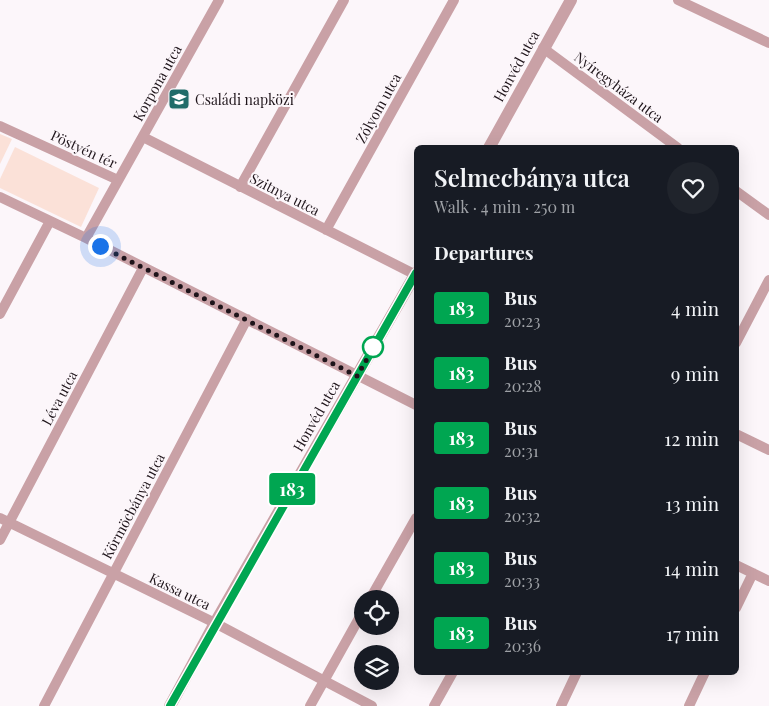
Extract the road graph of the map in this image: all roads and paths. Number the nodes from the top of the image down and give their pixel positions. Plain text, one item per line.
1 (219, 0) edge
2 (344, 0) edge
3 (454, 0) edge
4 (571, 0) edge
5 (678, 0) edge
6 (769, 43) edge
7 (543, 48) junction
8 (0, 126) edge
9 (143, 136) junction
10 (491, 145) edge
11 (674, 145) edge
12 (118, 180) junction
13 (240, 187) junction
14 (739, 193) edge
15 (0, 197) edge
16 (769, 216) edge
17 (50, 221) junction
18 (326, 230) junction
19 (86, 238) junction
20 (143, 268) junction
21 (414, 273) edge
22 (414, 277) edge
23 (769, 280) edge
24 (0, 314) edge
25 (247, 319) junction
26 (739, 335) edge
27 (357, 376) junction
28 (414, 404) edge
29 (739, 435) edge
30 (769, 450) edge
31 (5, 520) edge
32 (414, 522) edge
33 (0, 540) edge
34 (739, 566) edge
35 (753, 573) junction
36 (113, 574) junction
37 (769, 581) edge
38 (375, 590) edge
39 (739, 602) edge
40 (215, 623) junction
41 (354, 628) edge
42 (450, 675) edge
43 (576, 675) edge
44 (704, 675) edge
45 (324, 682) junction
46 (44, 706) edge
47 (170, 706) edge
48 (310, 706) edge
49 (372, 706) edge
50 (434, 706) edge
51 (561, 706) edge
52 (690, 706) edge

1 - 9 street, Korpona utca
2 - 13 street
3 - 18 street, Zólyom utca
4 - 7 street, Honvéd utca
5 - 6 street
7 - 10 street, Honvéd utca
7 - 11 street, Nyíregyháza utca
8 - 12 street, Pöstyén tér
9 - 12 street, Korpona utca
9 - 13 street, Szitnya utca
12 - 19 street, Pöstyén tér
13 - 18 street, Szitnya utca
14 - 16 street
15 - 17 street
17 - 19 street
17 - 24 street
18 - 21 street, Szitnya utca
19 - 20 street
20 - 25 street
20 - 31 street, Léva utca
22 - 27 street, Honvéd utca
23 - 26 street
25 - 27 street
25 - 36 street, Körmöcbánya utca
27 - 28 street
27 - 40 street, Honvéd utca
29 - 30 street
31 - 33 street, Léva utca
31 - 36 street, Kassa utca
32 - 38 street
34 - 35 street
35 - 37 street
35 - 39 street
36 - 40 street, Kassa utca
36 - 46 street, Körmöcbánya utca
40 - 45 street, Kassa utca
40 - 47 street, Honvéd utca
41 - 45 street
42 - 50 street
43 - 51 street
44 - 52 street
45 - 48 street
45 - 49 street, Kassa utca

